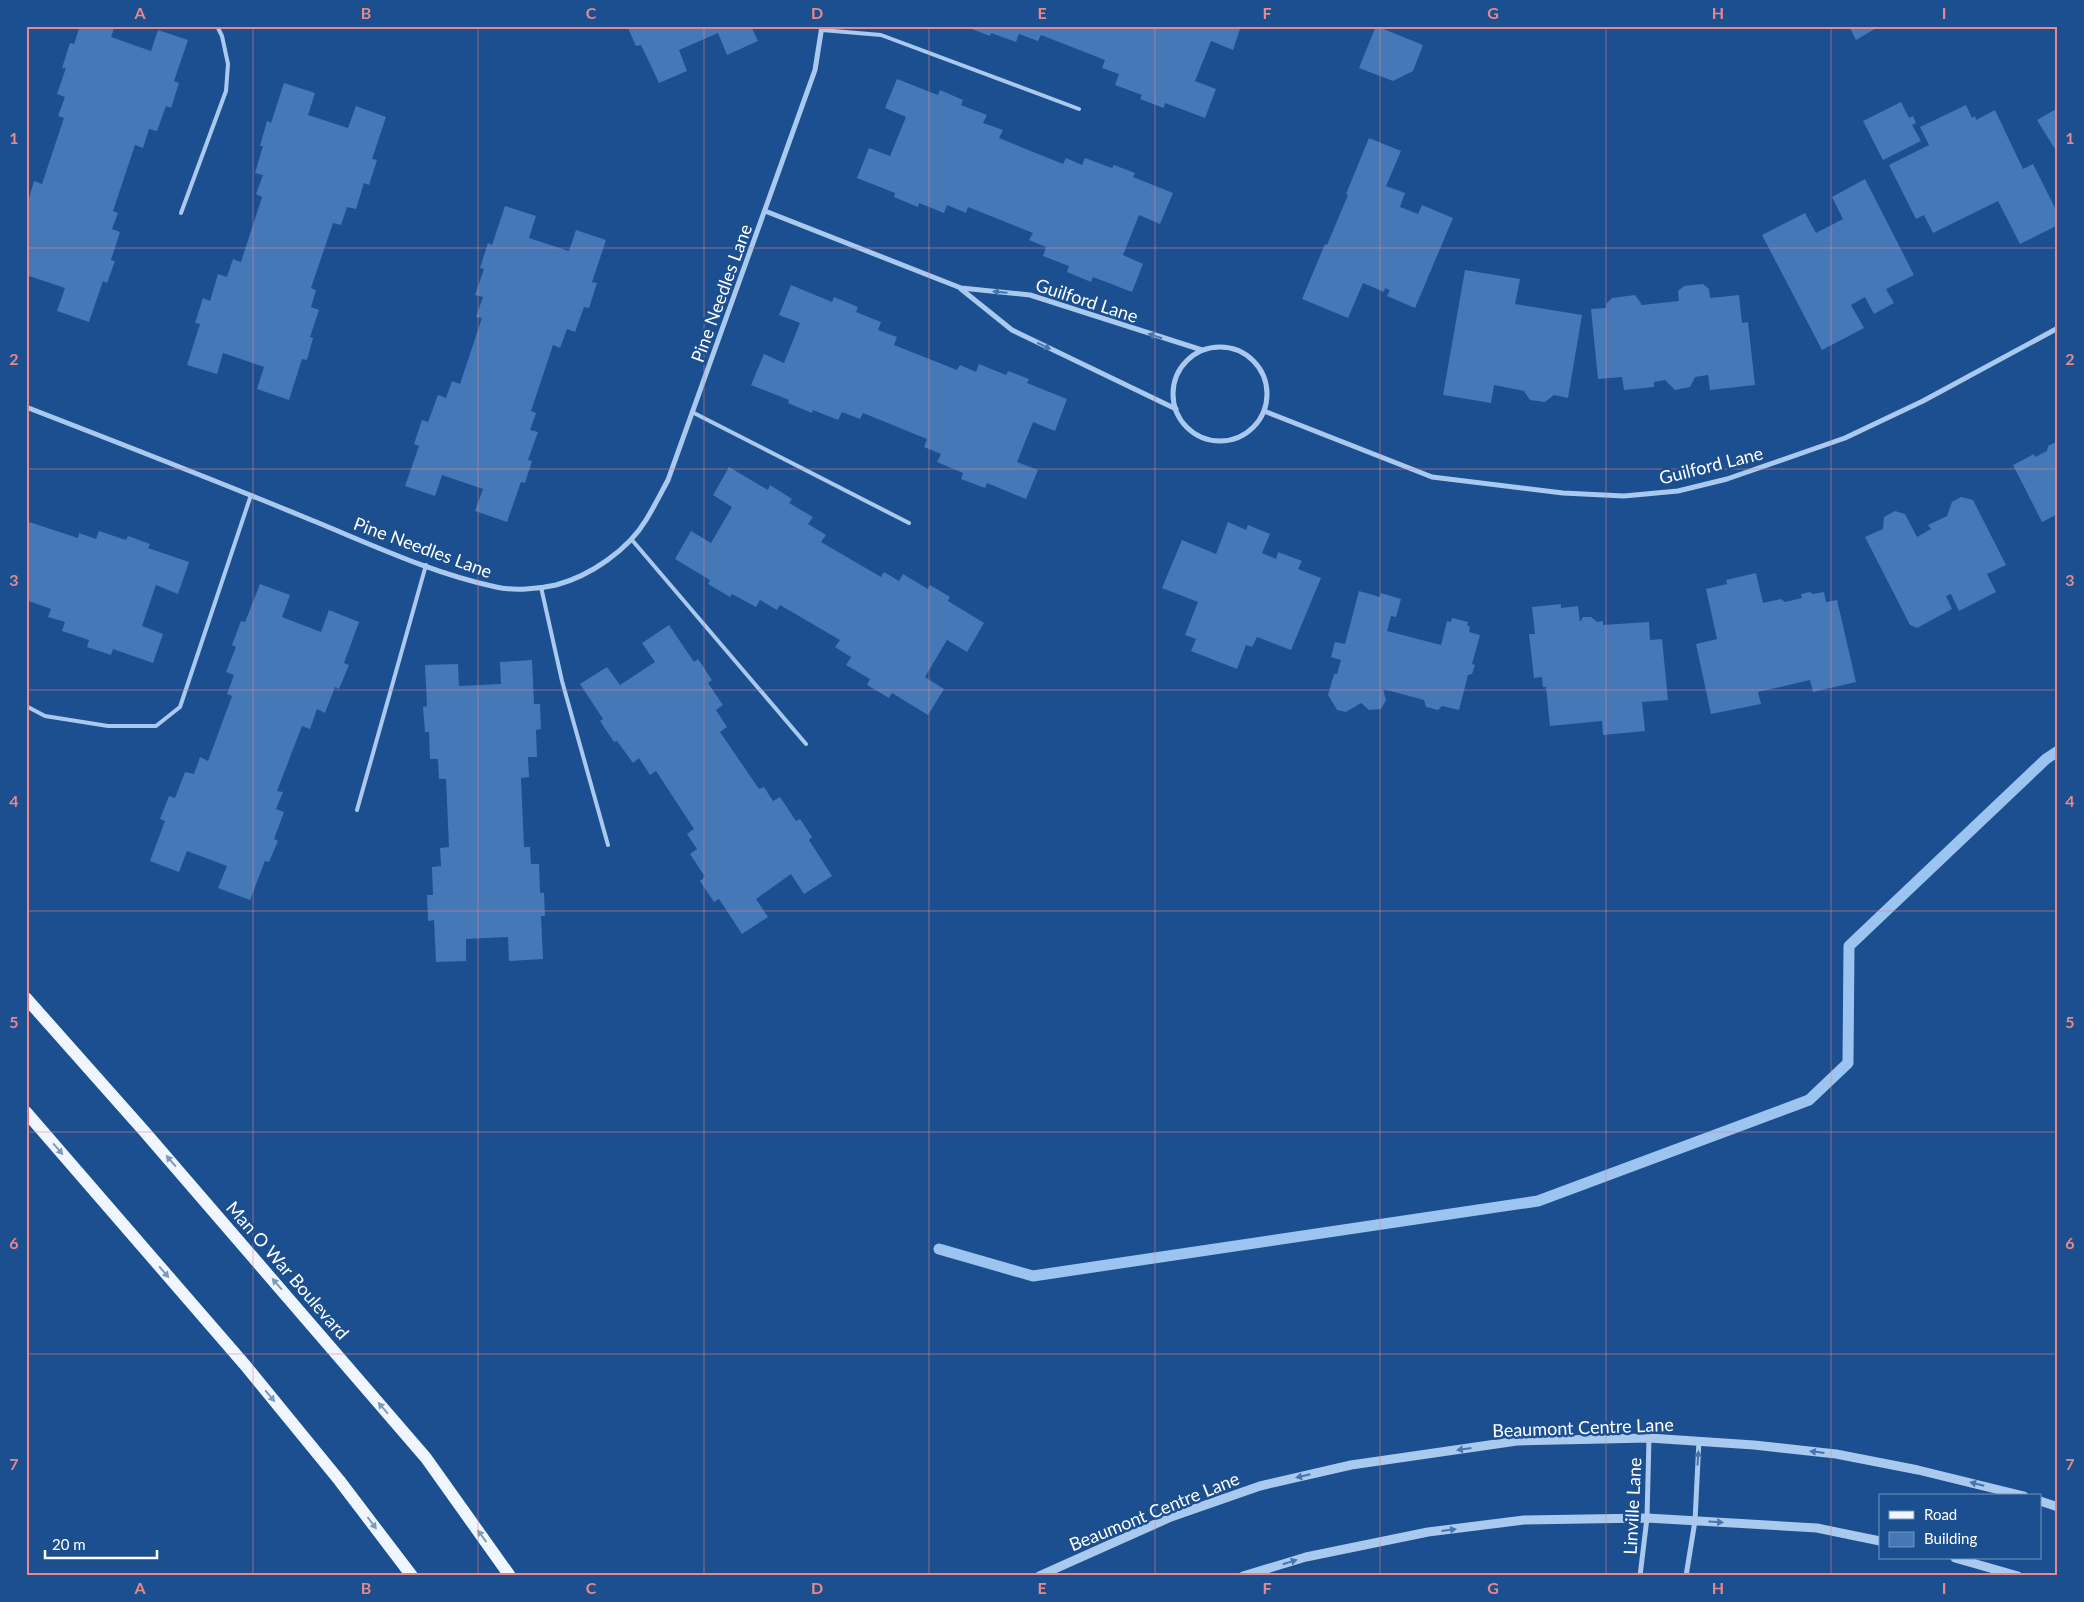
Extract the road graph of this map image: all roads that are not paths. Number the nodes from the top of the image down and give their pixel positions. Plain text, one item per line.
1 (217, 26) edge
2 (822, 28) edge
3 (1079, 109) dead end
4 (765, 211) junction
5 (181, 213) dead end
6 (961, 288) junction
7 (2058, 328) edge
8 (1202, 350) junction
9 (26, 407) edge
10 (1176, 409) junction
11 (1264, 411) junction
12 (692, 412) junction
13 (251, 495) junction
14 (908, 523) dead end
15 (632, 540) junction
16 (426, 565) junction
17 (542, 587) junction
18 (26, 706) edge
19 (806, 744) dead end
20 (358, 810) dead end
21 (608, 845) dead end
22 (26, 998) edge
23 (26, 1112) edge
24 (1649, 1438) junction
25 (1700, 1440) junction
26 (2016, 1494) edge
27 (2042, 1502) edge
28 (2058, 1506) edge
29 (1646, 1518) junction
30 (1694, 1521) junction
31 (1879, 1540) edge
32 (1962, 1560) edge
33 (412, 1576) edge
34 (510, 1576) edge
35 (1039, 1576) edge
36 (1243, 1576) edge
37 (1640, 1576) edge
38 (1686, 1576) edge
39 (2018, 1576) edge

1 - 5 lane
2 - 3 lane
2 - 4 street, Pine Needles Lane
4 - 6 street, Guilford Lane
4 - 12 street, Pine Needles Lane
8 -> 6 street, Guilford Lane
6 -> 10 street, Guilford Lane
7 - 11 street, Guilford Lane
8 - 10 street
8 - 11 street, Guilford Lane
9 - 13 street, Pine Needles Lane
10 - 11 street, Guilford Lane
12 - 14 lane
12 - 15 street, Pine Needles Lane
13 - 16 street, Pine Needles Lane
13 - 18 lane
15 - 17 street, Pine Needles Lane
15 - 19 lane
16 - 17 street, Pine Needles Lane
16 - 20 lane
17 - 21 lane
34 -> 22 main road, Man O War Boulevard
23 -> 33 main road
24 - 25 street, Beaumont Centre Lane
24 - 29 street, Linville Lane
24 -> 35 street, Beaumont Centre Lane
26 -> 25 street, Beaumont Centre Lane
30 -> 25 street
27 - 28 street
29 - 30 street
36 -> 29 street
29 - 37 street, Linville Lane
30 -> 31 street
30 - 38 street
32 - 39 street

